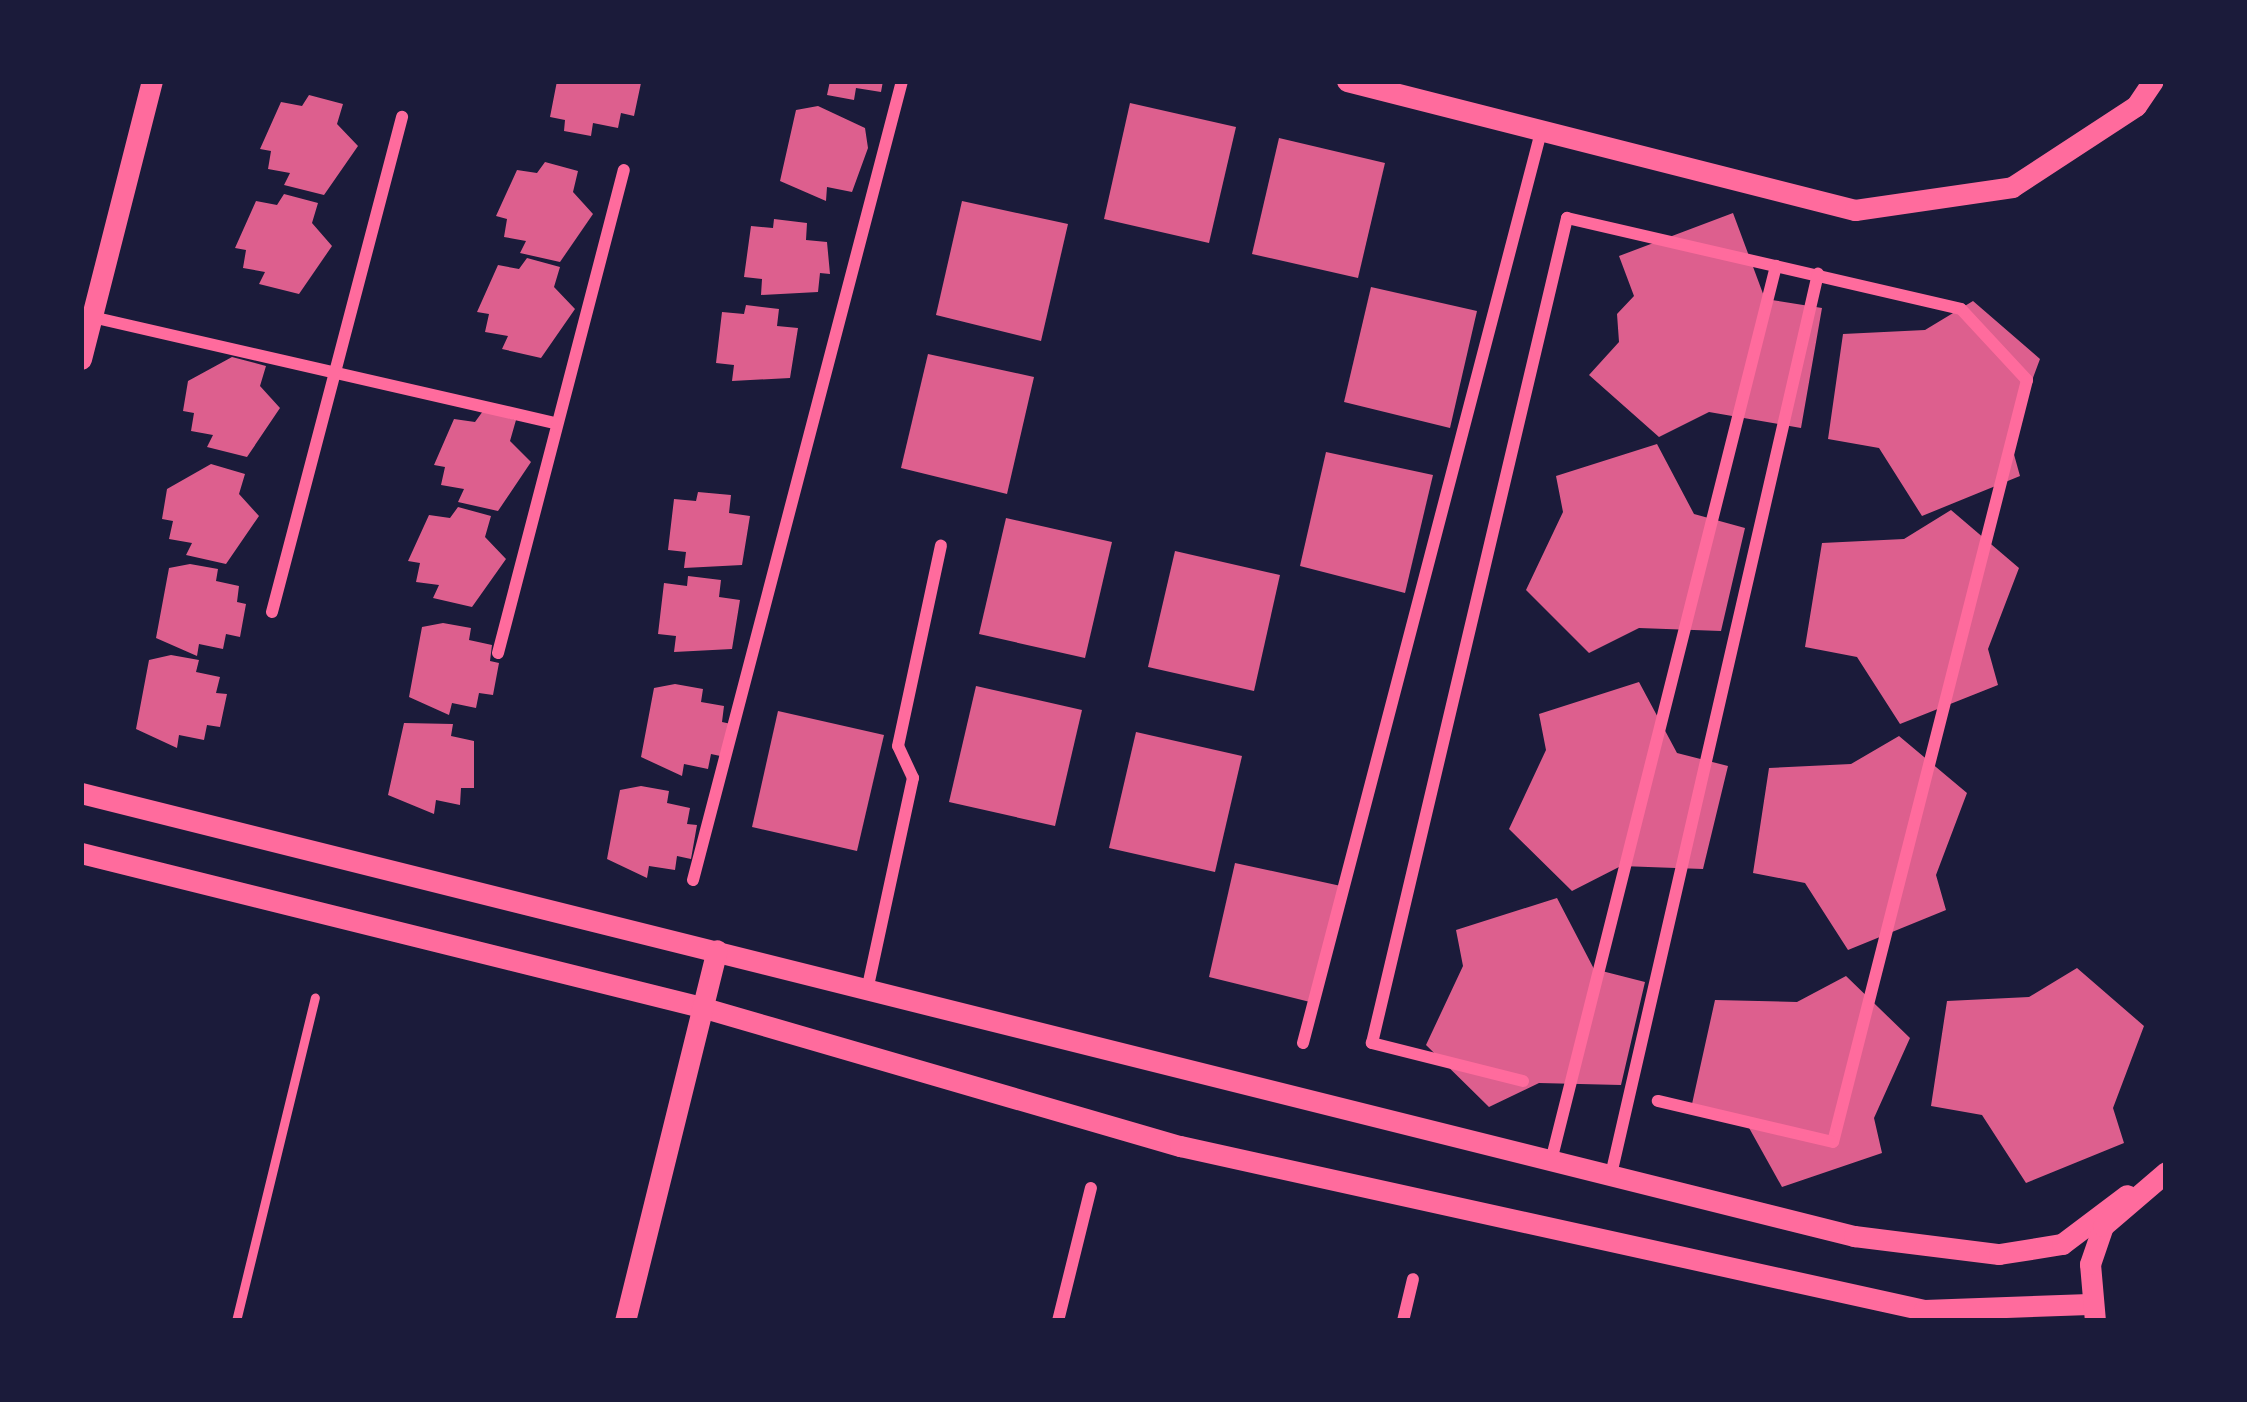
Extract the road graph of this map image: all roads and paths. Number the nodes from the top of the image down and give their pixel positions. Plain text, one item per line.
1 (152, 81) edge
2 (902, 81) edge
3 (1347, 81) edge
4 (2153, 81) edge
5 (403, 117) dead end
6 (1541, 132) junction
7 (624, 170) dead end
8 (1776, 266) junction
9 (1818, 274) junction
10 (92, 316) junction
11 (81, 359) edge
12 (335, 373) junction
13 (555, 423) junction
14 (941, 546) dead end
15 (272, 612) dead end
16 (498, 652) dead end
17 (81, 793) edge
18 (81, 853) edge
19 (693, 880) dead end
20 (717, 950) junction
21 (868, 986) junction
22 (315, 998) dead end
23 (701, 1007) junction
24 (1304, 1042) dead end
25 (1523, 1081) dead end
26 (1658, 1101) dead end
27 (1549, 1167) junction
28 (2166, 1172) edge
29 (1610, 1179) junction
30 (1090, 1188) dead end
31 (2127, 1195) junction
32 (1413, 1280) dead end
33 (2092, 1312) edge
34 (236, 1321) edge
35 (625, 1321) edge
36 (1058, 1321) edge
37 (1403, 1321) edge

1 - 10 street
2 - 19 street
3 - 6 street
4 - 6 street
5 - 12 street
6 - 24 street
7 - 13 street
8 - 9 street
8 - 25 street
8 - 27 street
9 - 26 street
9 - 29 street
10 - 11 street
10 - 12 street
12 - 13 street
12 - 15 street
13 - 16 street
14 - 21 street
17 - 20 street
18 - 23 street
20 - 21 street
20 - 23 street
21 - 27 street
22 - 34 lane
23 - 33 street
23 - 35 street
27 - 29 street
28 - 31 street
29 - 31 street
30 - 36 street
31 - 33 street
32 - 37 street

